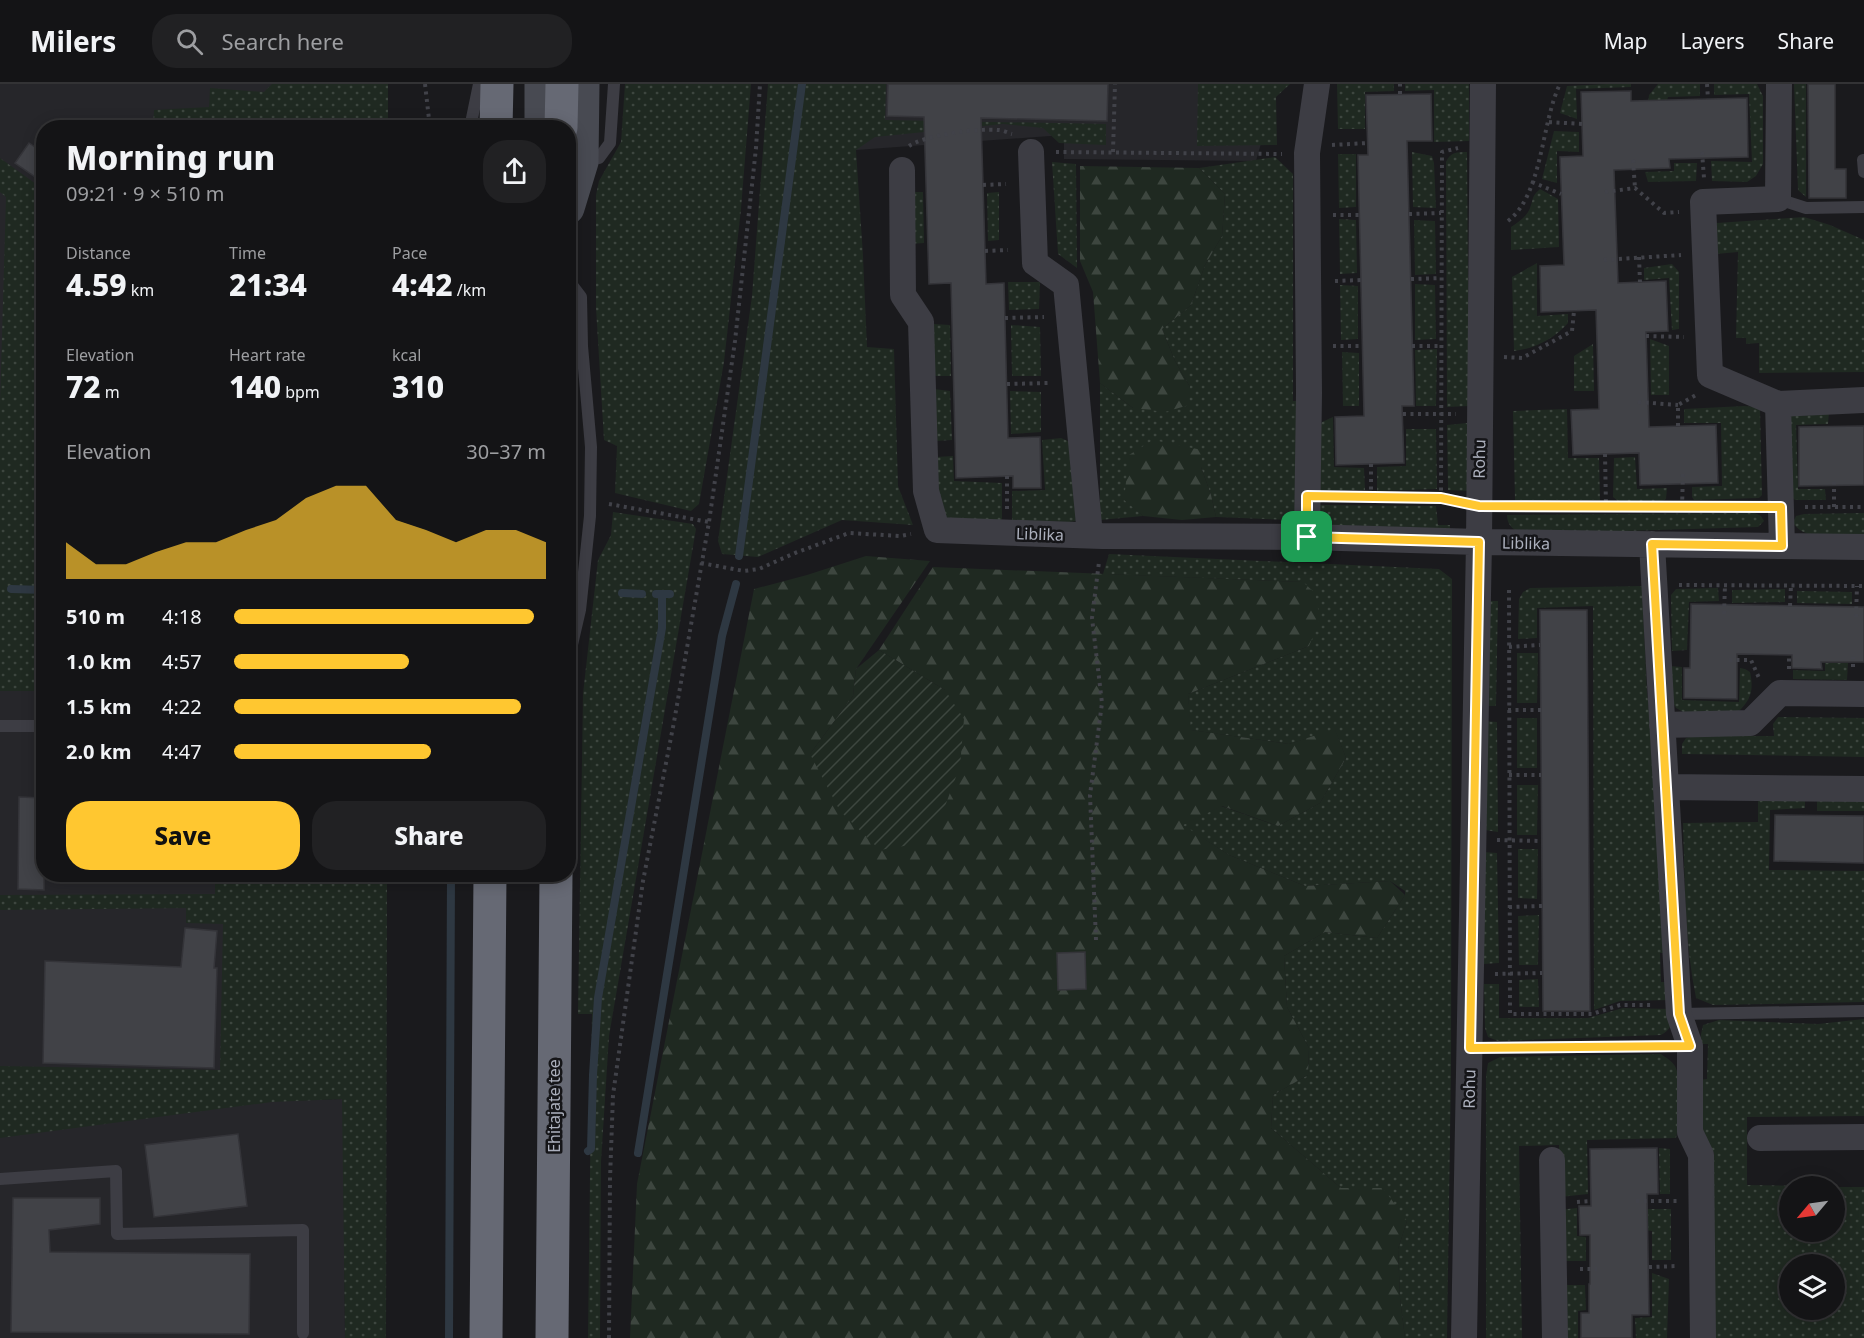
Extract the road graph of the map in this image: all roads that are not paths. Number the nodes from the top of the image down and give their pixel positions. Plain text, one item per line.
1 (479, 84) edge
2 (497, 84) edge
3 (541, 84) edge
4 (561, 84) edge
5 (583, 84) edge
6 (614, 84) edge
7 (1317, 84) edge
8 (1483, 84) edge
9 (1779, 84) edge
10 (472, 120) edge
11 (496, 120) edge
12 (541, 120) edge
13 (561, 120) edge
14 (1031, 152) road end
15 (582, 162) junction
16 (902, 170) road end
17 (576, 182) edge
18 (1778, 199) junction
19 (1864, 207) edge
20 (576, 290) edge
21 (1864, 400) edge
22 (1778, 404) junction
23 (1096, 536) junction
24 (1307, 537) junction
25 (1479, 542) junction
26 (1652, 544) junction
27 (1782, 546) junction
28 (1864, 547) edge
29 (576, 627) edge
30 (1864, 694) edge
31 (1662, 725) junction
32 (0, 726) edge
33 (36, 726) edge
34 (1666, 787) junction
35 (1864, 789) edge
36 (490, 882) edge
37 (556, 882) edge
38 (1679, 1009) junction
39 (1864, 1011) edge
40 (1690, 1046) junction
41 (1470, 1048) junction
42 (1864, 1137) edge
43 (1760, 1138) dead end
44 (1552, 1160) dead end
45 (0, 1179) edge
46 (303, 1333) dead end
47 (486, 1338) edge
48 (552, 1338) edge
49 (1464, 1338) edge
50 (1555, 1338) edge
51 (1703, 1338) edge

1 - 10 lane
2 - 11 highway
3 - 12 street
4 - 13 highway
5 - 15 street
6 - 15 lane
7 - 24 street
8 - 25 street, Rohu
9 - 18 street
14 - 23 street
15 - 17 street
16 - 23 street, Liblika
18 - 19 lane
18 - 22 street
20 - 29 lane
21 - 22 street
22 - 27 street
23 - 24 street, Liblika
24 - 25 street, Liblika
25 - 26 street, Liblika
25 - 41 street, Rohu
26 - 27 street, Liblika
26 - 31 street
27 - 28 street, Liblika
30 - 31 street
31 - 34 street
32 - 33 lane
34 - 35 street
34 - 38 street
36 - 47 highway
37 - 48 highway, Ehitajate tee
38 - 39 lane
38 - 40 street
40 - 41 lane
40 - 51 street
41 - 49 street, Rohu
42 - 43 street
44 - 50 street
45 - 46 lane

